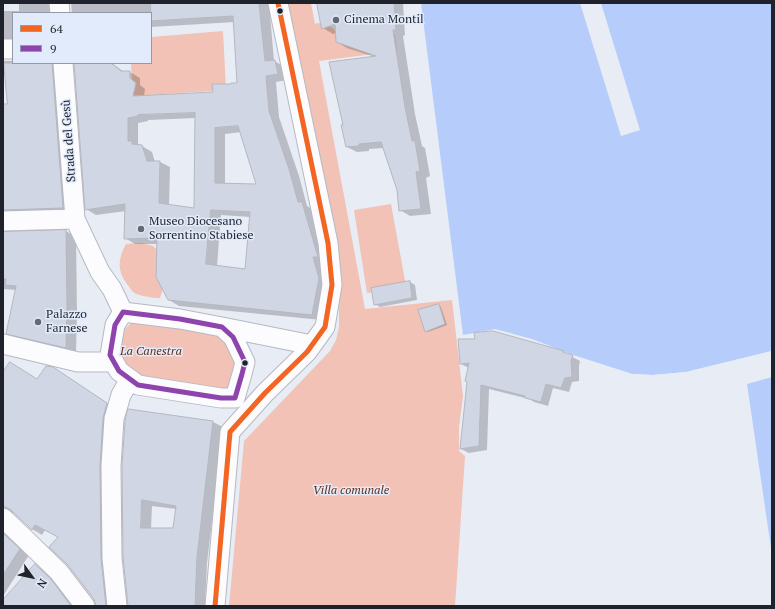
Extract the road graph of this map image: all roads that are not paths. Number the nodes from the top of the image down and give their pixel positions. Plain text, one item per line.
1 (278, 3) edge
2 (64, 64) edge
3 (75, 219) junction
4 (3, 221) edge
5 (123, 312) junction
6 (222, 327) junction
7 (3, 344) edge
8 (312, 345) junction
9 (113, 362) junction
10 (130, 379) junction
11 (242, 405) junction
12 (3, 518) edge
13 (85, 606) edge
14 (117, 606) edge
15 (215, 606) edge

1 - 8 street
2 - 3 street, Strada del Gesù
3 - 4 street
3 - 5 street
5 - 6 street
5 - 9 street
6 - 8 street
6 - 11 street
7 - 9 street
8 - 11 street
9 - 10 street
10 - 11 street
10 - 14 street
11 - 15 street
12 - 13 street

